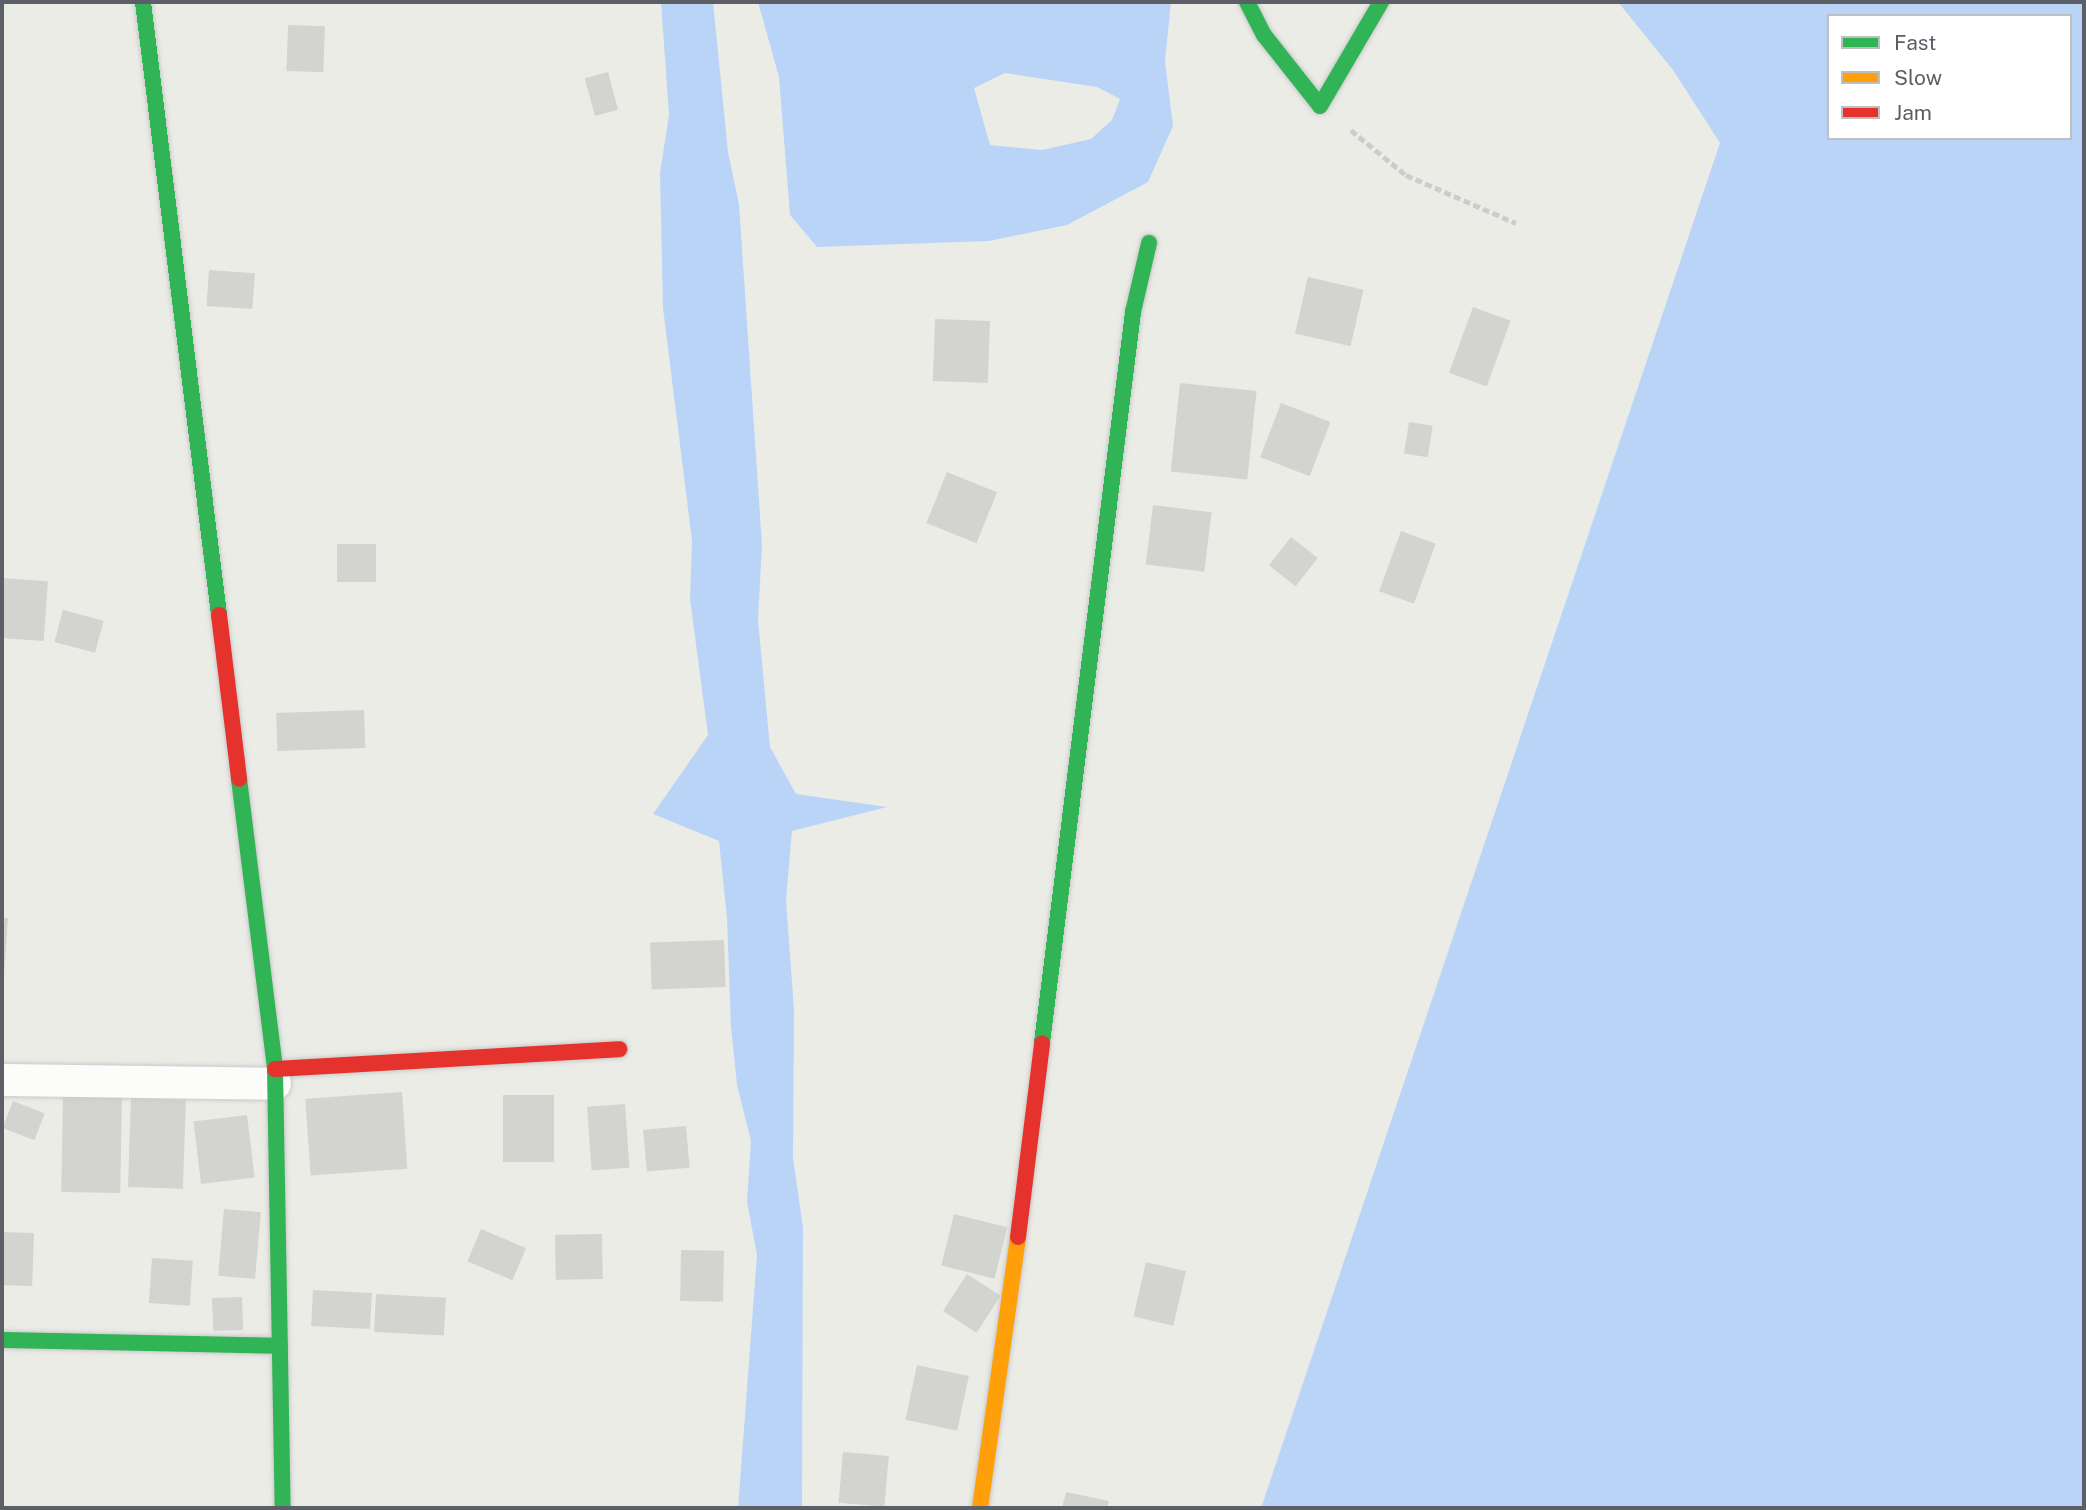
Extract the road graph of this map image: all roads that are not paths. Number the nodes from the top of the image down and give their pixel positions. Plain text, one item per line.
1 (143, 2) edge
2 (1247, 2) edge
3 (1381, 2) edge
4 (1149, 243) dead end
5 (619, 1049) dead end
6 (275, 1076) junction
7 (2, 1080) edge
8 (2, 1340) edge
9 (280, 1346) junction
10 (283, 1508) edge
11 (980, 1508) edge

1 - 6 street
2 - 3 street
4 - 11 street
5 - 6 street
6 - 7 street
6 - 9 street
8 - 9 street
9 - 10 street

